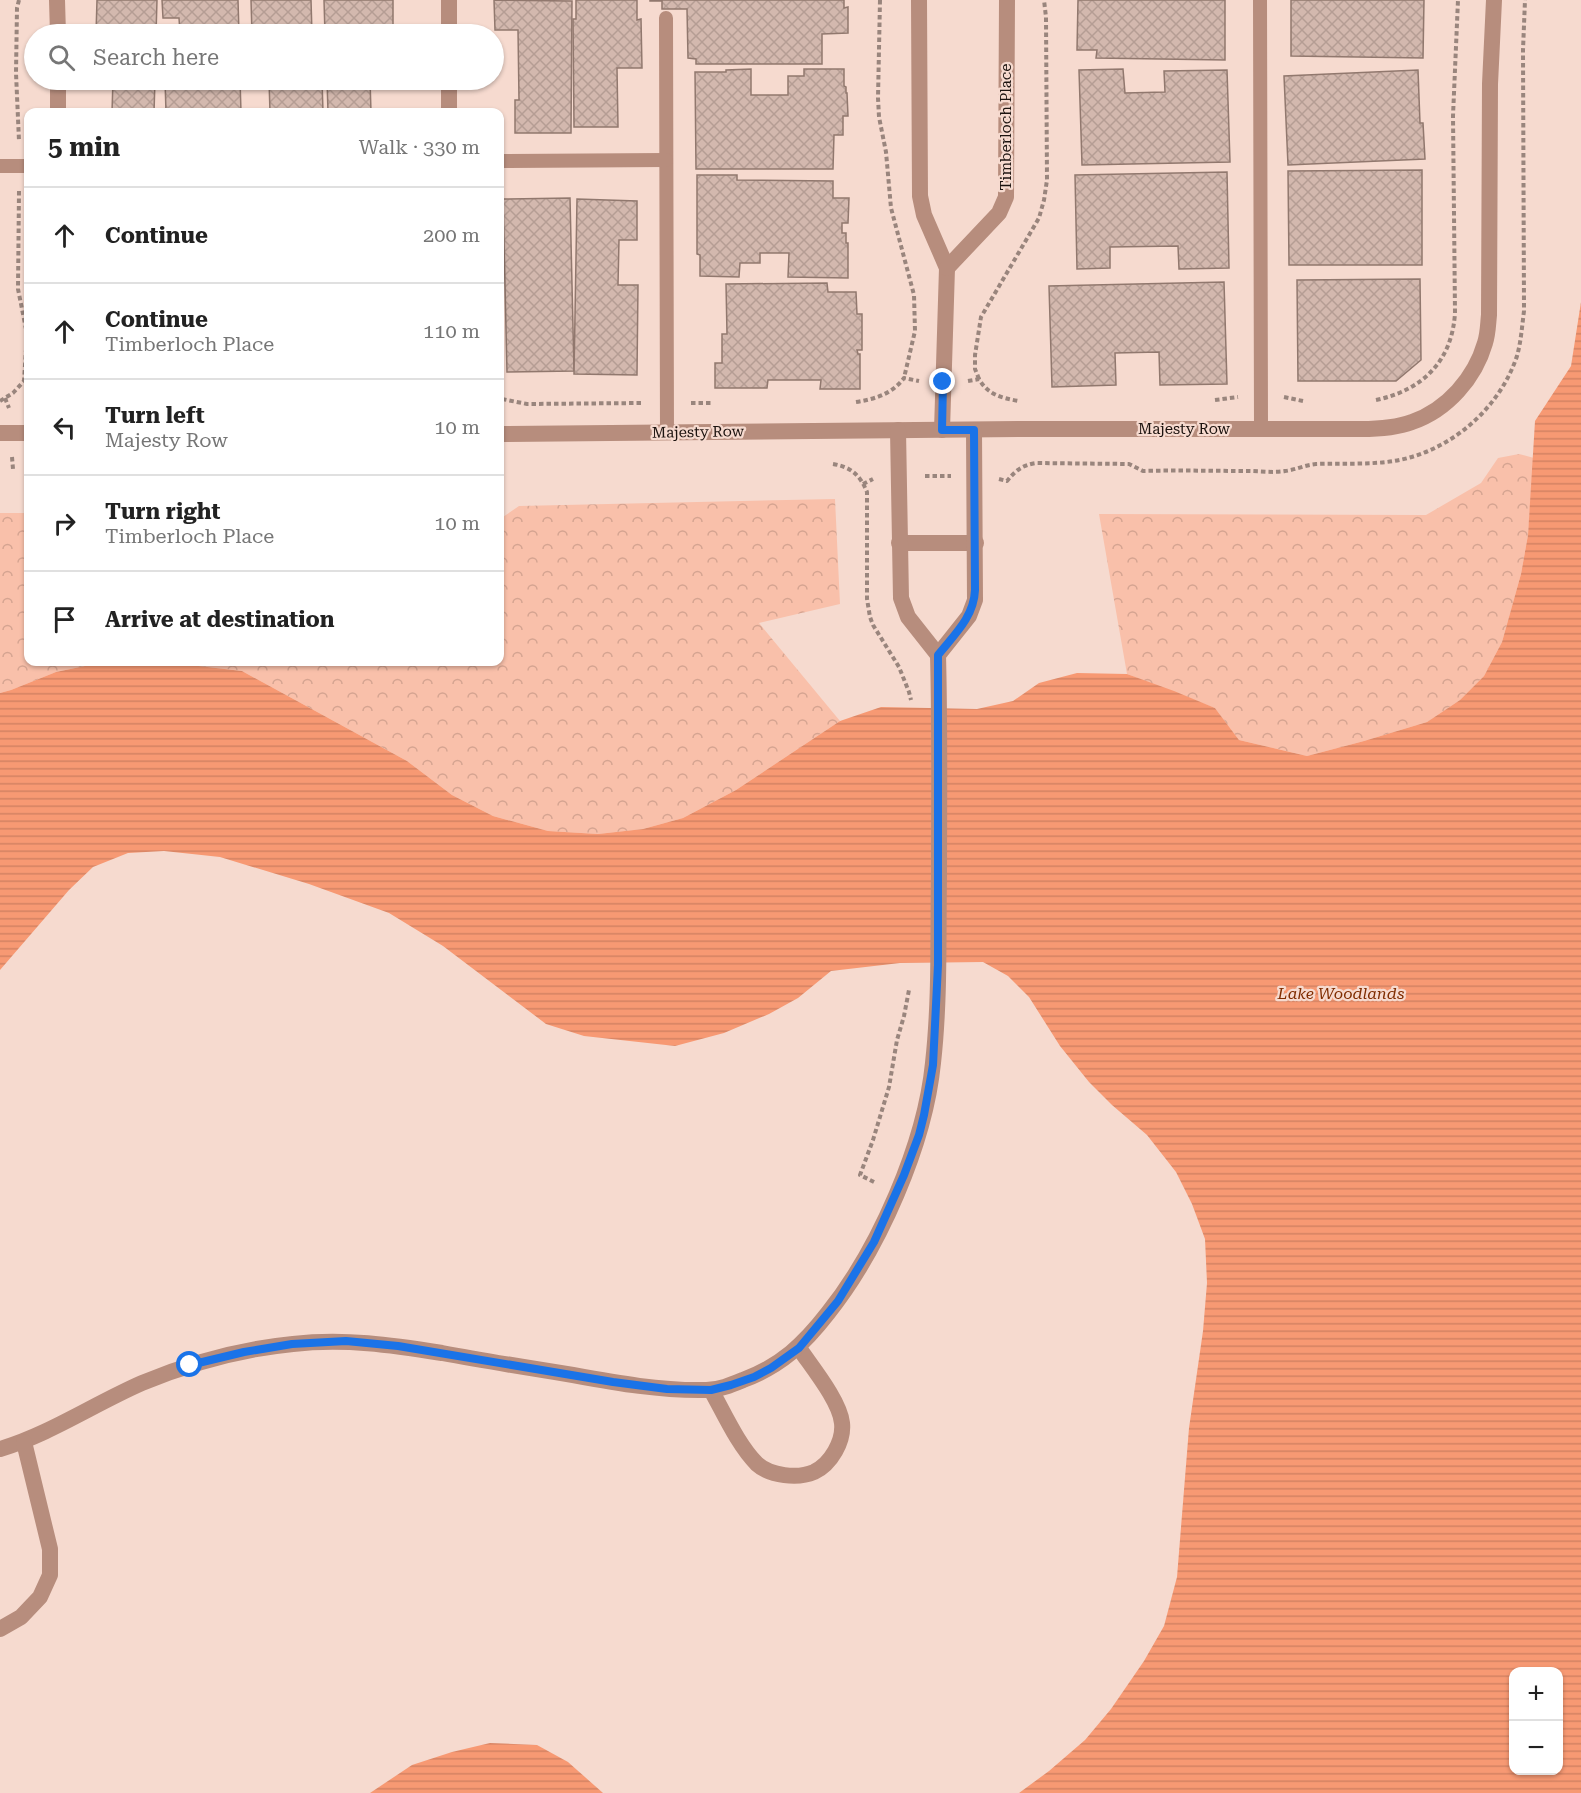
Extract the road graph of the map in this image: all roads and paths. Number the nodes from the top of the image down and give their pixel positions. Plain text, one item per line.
1 (57, 0) edge
2 (449, 0) edge
3 (918, 0) edge
4 (1007, 0) edge
5 (1260, 0) edge
6 (1458, 0) edge
7 (1494, 0) edge
8 (1525, 0) edge
9 (666, 18) dead end
10 (58, 24) edge
11 (449, 24) edge
12 (58, 90) edge
13 (449, 90) edge
14 (58, 108) edge
15 (449, 108) edge
16 (666, 160) junction
17 (504, 161) edge
18 (0, 166) edge
19 (24, 166) edge
20 (947, 268) junction
21 (24, 381) edge
22 (943, 382) junction
23 (1262, 396) junction
24 (504, 399) edge
25 (1206, 400) dead end
26 (1375, 400) dead end
27 (0, 401) edge
28 (1025, 402) dead end
29 (1306, 402) dead end
30 (667, 403) junction
31 (712, 403) dead end
32 (847, 403) dead end
33 (1262, 428) junction
34 (898, 430) junction
35 (942, 430) junction
36 (974, 430) junction
37 (24, 433) edge
38 (667, 433) junction
39 (0, 434) edge
40 (504, 434) edge
41 (899, 476) junction
42 (975, 476) junction
43 (863, 484) dead end
44 (899, 543) junction
45 (976, 543) junction
46 (938, 655) junction
47 (910, 985) dead end
48 (896, 1193) junction
49 (799, 1348) junction
50 (711, 1390) junction
51 (24, 1442) junction
52 (0, 1449) edge
53 (0, 1629) edge

1 - 10 street
2 - 11 street
3 - 20 street
4 - 20 street, Timberloch Place
5 - 23 lane
6 - 26 path
7 - 33 street, Majesty Row
8 - 42 path
9 - 16 lane
12 - 14 street
13 - 15 street
16 - 17 lane
16 - 30 lane
18 - 19 lane
20 - 22 street
21 - 27 path
22 - 28 path
22 - 32 path
22 - 35 street
23 - 25 path
23 - 29 path
23 - 33 lane
24 - 30 path
30 - 31 path
30 - 38 lane
33 - 36 street, Majesty Row
34 - 35 street, Majesty Row
34 - 38 street, Majesty Row
34 - 41 street
35 - 36 street, Majesty Row
36 - 42 street
37 - 39 street
38 - 40 street, Majesty Row
41 - 42 path
41 - 43 path
41 - 44 street
42 - 45 street
44 - 45 street
44 - 46 street
45 - 46 street
46 - 48 street
47 - 48 path
48 - 49 street
49 - 50 street
49 - 50 street
50 - 51 street
51 - 52 street
51 - 53 street

